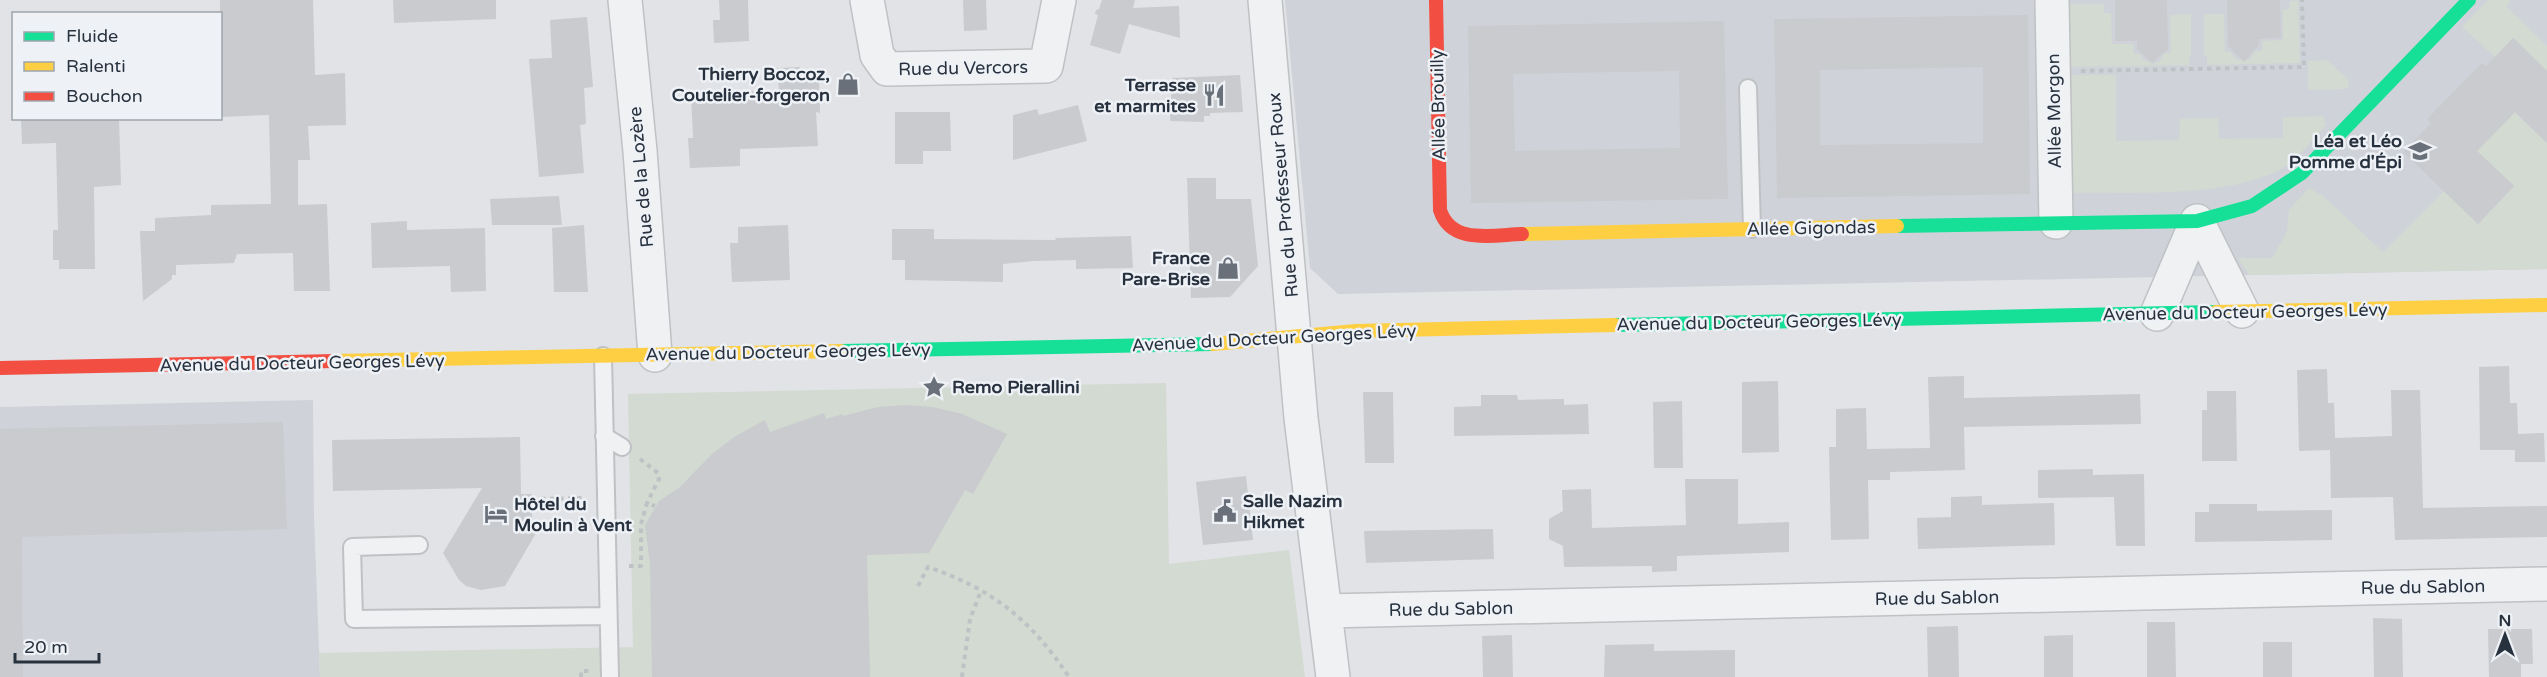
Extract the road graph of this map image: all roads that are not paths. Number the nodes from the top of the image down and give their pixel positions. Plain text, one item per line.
1 (625, 0) edge
2 (867, 0) edge
3 (1059, 0) edge
4 (1265, 0) edge
5 (1436, 0) edge
6 (2052, 0) edge
7 (2469, 0) edge
8 (1748, 88) dead end
9 (1440, 210) joint
10 (2197, 221) junction
11 (2056, 222) junction
12 (1752, 229) junction
13 (2547, 305) edge
14 (2242, 311) junction
15 (2157, 314) junction
16 (1295, 337) junction
17 (655, 355) junction
18 (603, 356) junction
19 (0, 368) edge
20 (604, 436) junction
21 (622, 447) road end
22 (419, 545) dead end
23 (2547, 584) edge
24 (1326, 611) junction
25 (608, 616) junction
26 (610, 677) edge
27 (1333, 677) edge

1 - 17 street, Rue de la Lozère
2 - 3 street, Rue du Vercors
4 - 16 street, Rue du Professeur Roux
5 - 9 street, Allée Brouilly
6 - 11 street, Allée Morgon
7 - 10 street, Allée Gigondas
8 - 12 lane
9 - 12 street, Allée Gigondas
10 - 11 street, Allée Gigondas
10 - 14 street
10 - 15 street
11 - 12 street, Allée Gigondas
13 - 14 street, Avenue du Docteur Georges Lévy
14 - 15 street, Avenue du Docteur Georges Lévy
15 - 16 street, Avenue du Docteur Georges Lévy
16 - 17 street, Avenue du Docteur Georges Lévy
16 - 24 street, Rue du Professeur Roux
17 - 18 street, Avenue du Docteur Georges Lévy
18 - 19 street, Avenue du Docteur Georges Lévy
18 - 20 lane
20 - 21 lane
20 - 25 lane
22 - 25 lane
23 - 24 street, Rue du Sablon
24 - 27 street, Rue du Professeur Roux
25 - 26 lane

